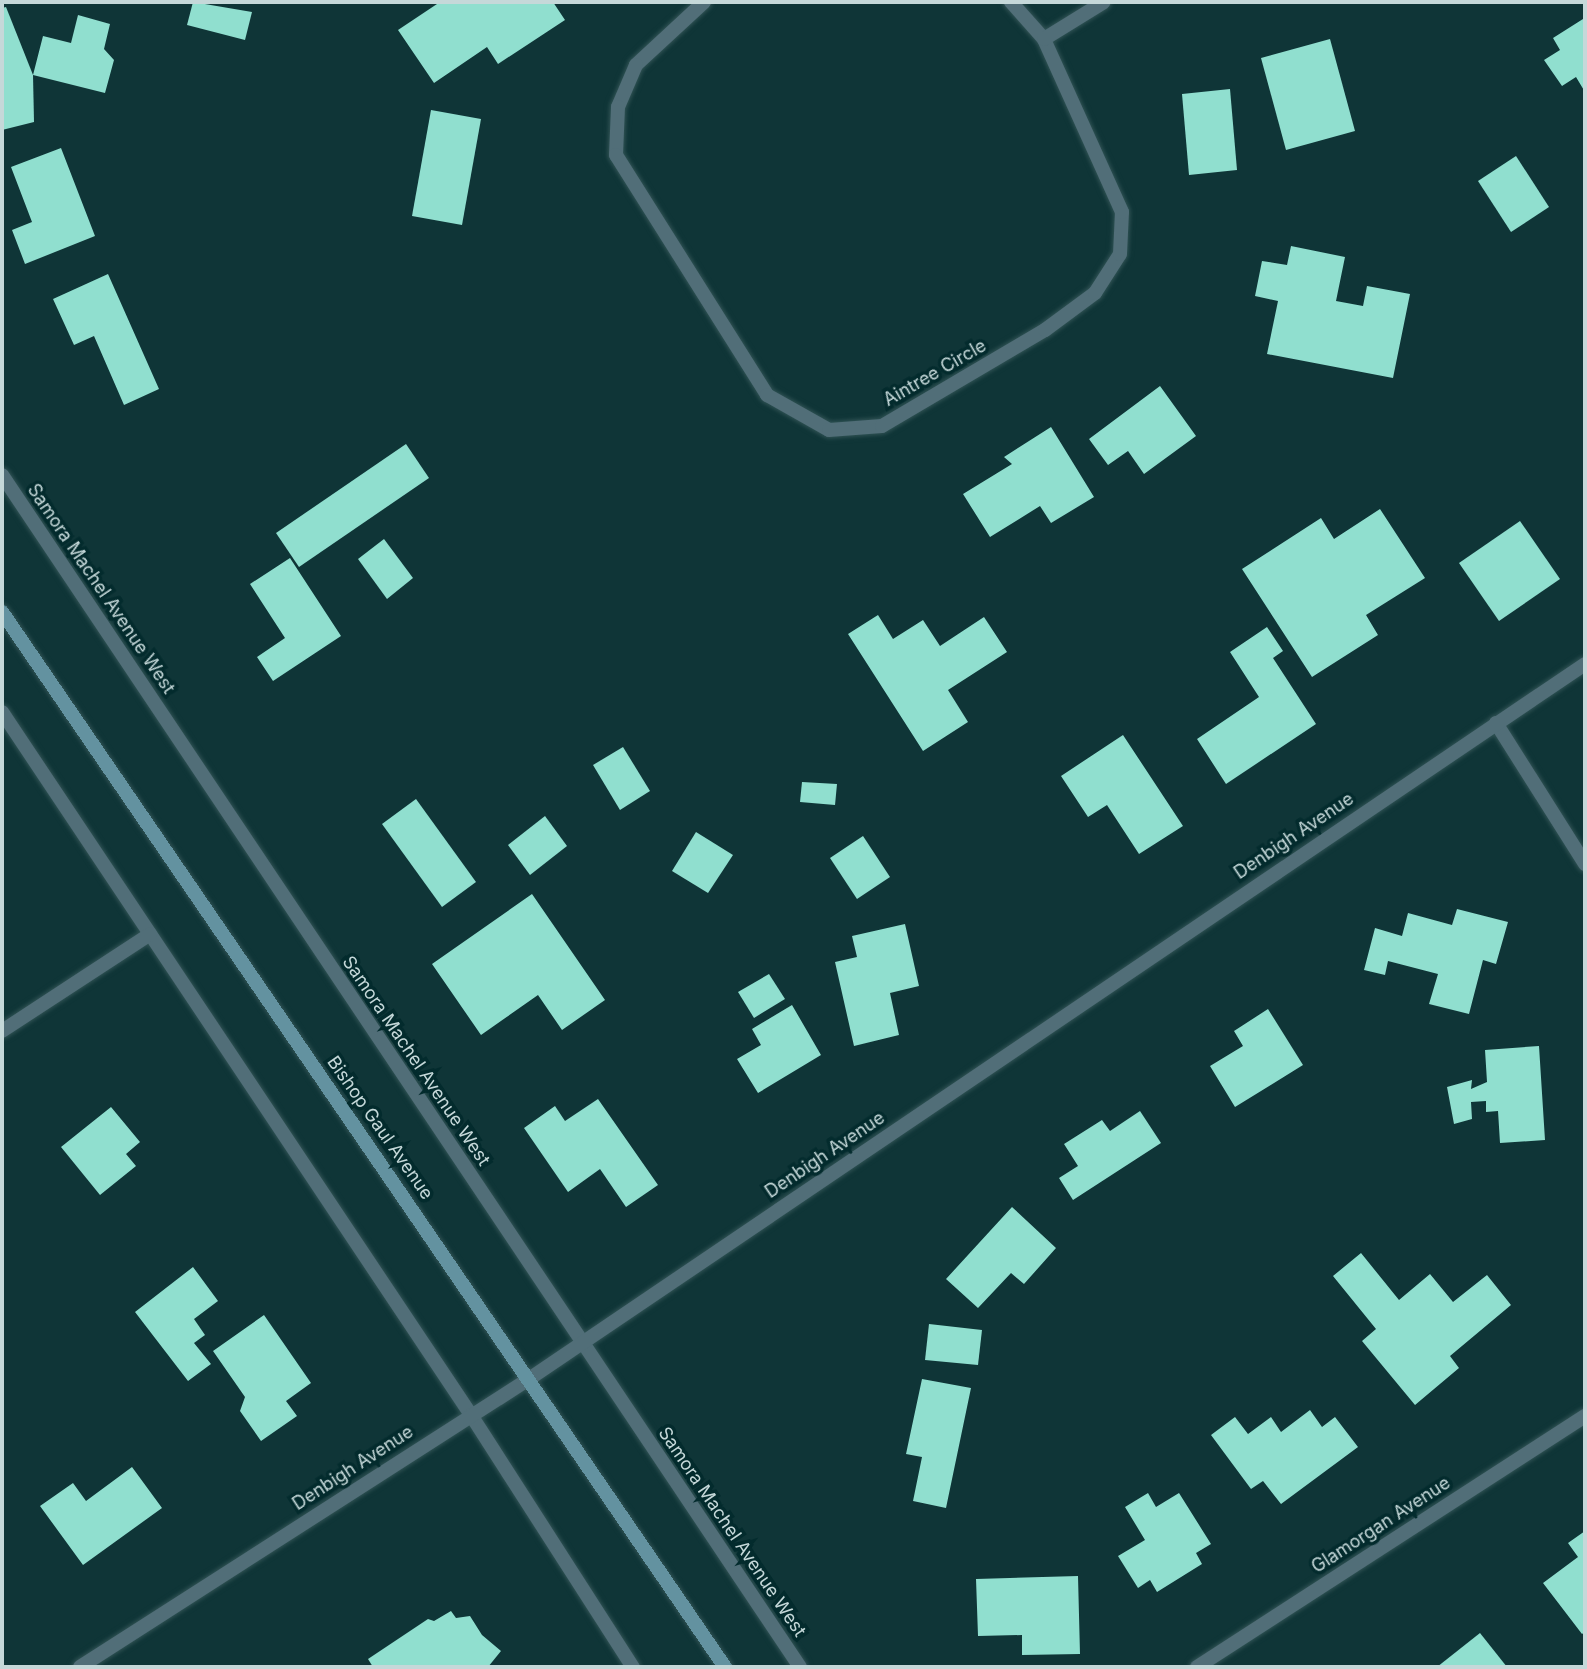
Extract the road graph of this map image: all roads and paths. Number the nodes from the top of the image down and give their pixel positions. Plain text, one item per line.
1 (704, 2) edge
2 (1011, 2) edge
3 (1104, 2) edge
4 (1044, 38) junction
5 (2, 475) edge
6 (2, 612) edge
7 (1585, 664) edge
8 (2, 712) edge
9 (1496, 723) junction
10 (1585, 864) edge
11 (150, 934) junction
12 (2, 1031) edge
13 (582, 1344) junction
14 (529, 1379) junction
15 (471, 1415) junction
16 (1585, 1416) edge
17 (80, 1667) edge
18 (633, 1667) edge
19 (725, 1667) edge
20 (800, 1667) edge
21 (1197, 1667) edge

1 - 4 street, Aintree Circle
2 - 4 street, Aintree Circle
3 - 4 street
5 - 13 street, Samora Machel Avenue West
6 - 14 main road, Bishop Gaul Avenue
7 - 9 street, Denbigh Avenue
8 - 11 street
9 - 10 street
9 - 13 street, Denbigh Avenue
11 - 12 street
11 - 15 street
13 - 14 street, Denbigh Avenue
13 - 20 street, Samora Machel Avenue West
14 - 15 street, Denbigh Avenue
14 - 19 main road, Bishop Gaul Avenue
15 - 17 street, Denbigh Avenue
15 - 18 street
16 - 21 street, Glamorgan Avenue

